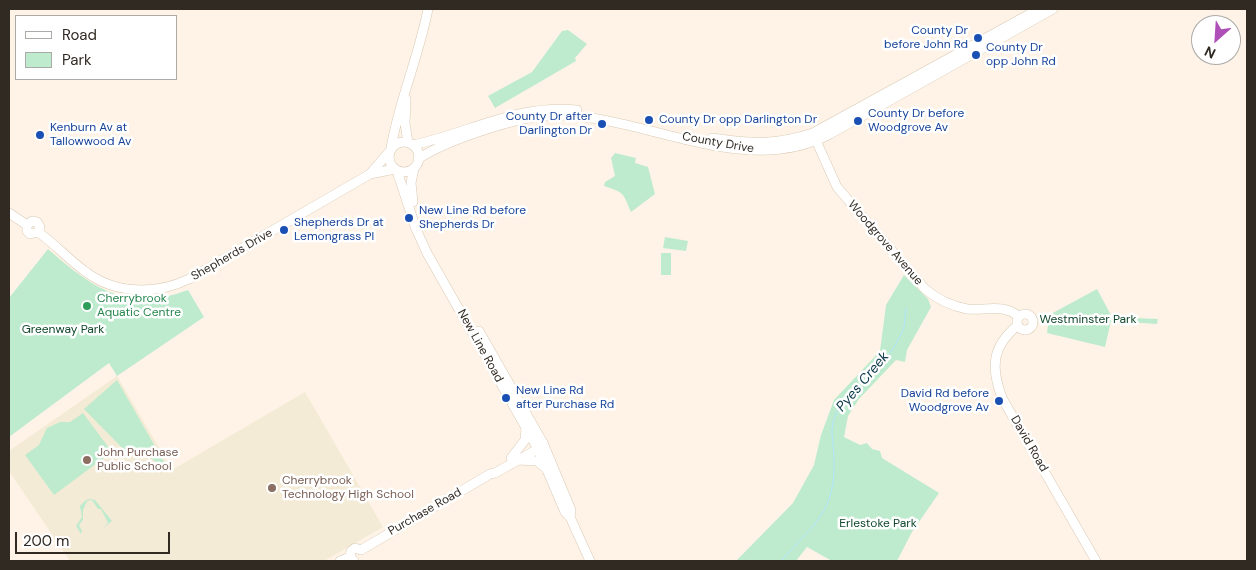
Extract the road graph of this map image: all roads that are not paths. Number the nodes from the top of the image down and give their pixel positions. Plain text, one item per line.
1 (428, 9) edge
2 (1039, 9) edge
3 (1053, 9) edge
4 (406, 96) junction
5 (815, 137) junction
6 (410, 144) junction
7 (390, 150) junction
8 (418, 159) junction
9 (414, 168) junction
10 (396, 170) junction
11 (370, 174) junction
12 (9, 213) edge
13 (1018, 321) joint
14 (526, 429) junction
15 (539, 446) junction
16 (514, 459) junction
17 (548, 470) junction
18 (570, 517) junction
19 (354, 560) edge
20 (340, 561) edge
21 (590, 561) edge
22 (1096, 561) edge

1 - 4 main road
2 - 5 main road, County Drive
3 - 5 main road, County Drive
4 - 6 main road
4 - 7 main road
5 - 6 main road, County Drive
5 - 8 main road, County Drive
5 - 13 main road, Woodgrove Avenue
6 - 7 main road
6 - 8 main road
7 - 10 main road
7 - 11 main road, Shepherds Drive
8 - 9 main road
9 - 10 main road
9 - 15 main road, New Line Road
10 - 11 main road, Shepherds Drive
10 - 14 main road, New Line Road
11 - 12 main road, Shepherds Drive
13 - 22 main road, David Road
14 - 15 main road, New Line Road
14 - 16 main road
15 - 16 main road, Purchase Road
15 - 17 main road, New Line Road
15 - 18 main road, New Line Road
16 - 17 main road
16 - 19 main road, Purchase Road
17 - 18 main road, New Line Road
18 - 21 main road, New Line Road
19 - 20 main road

